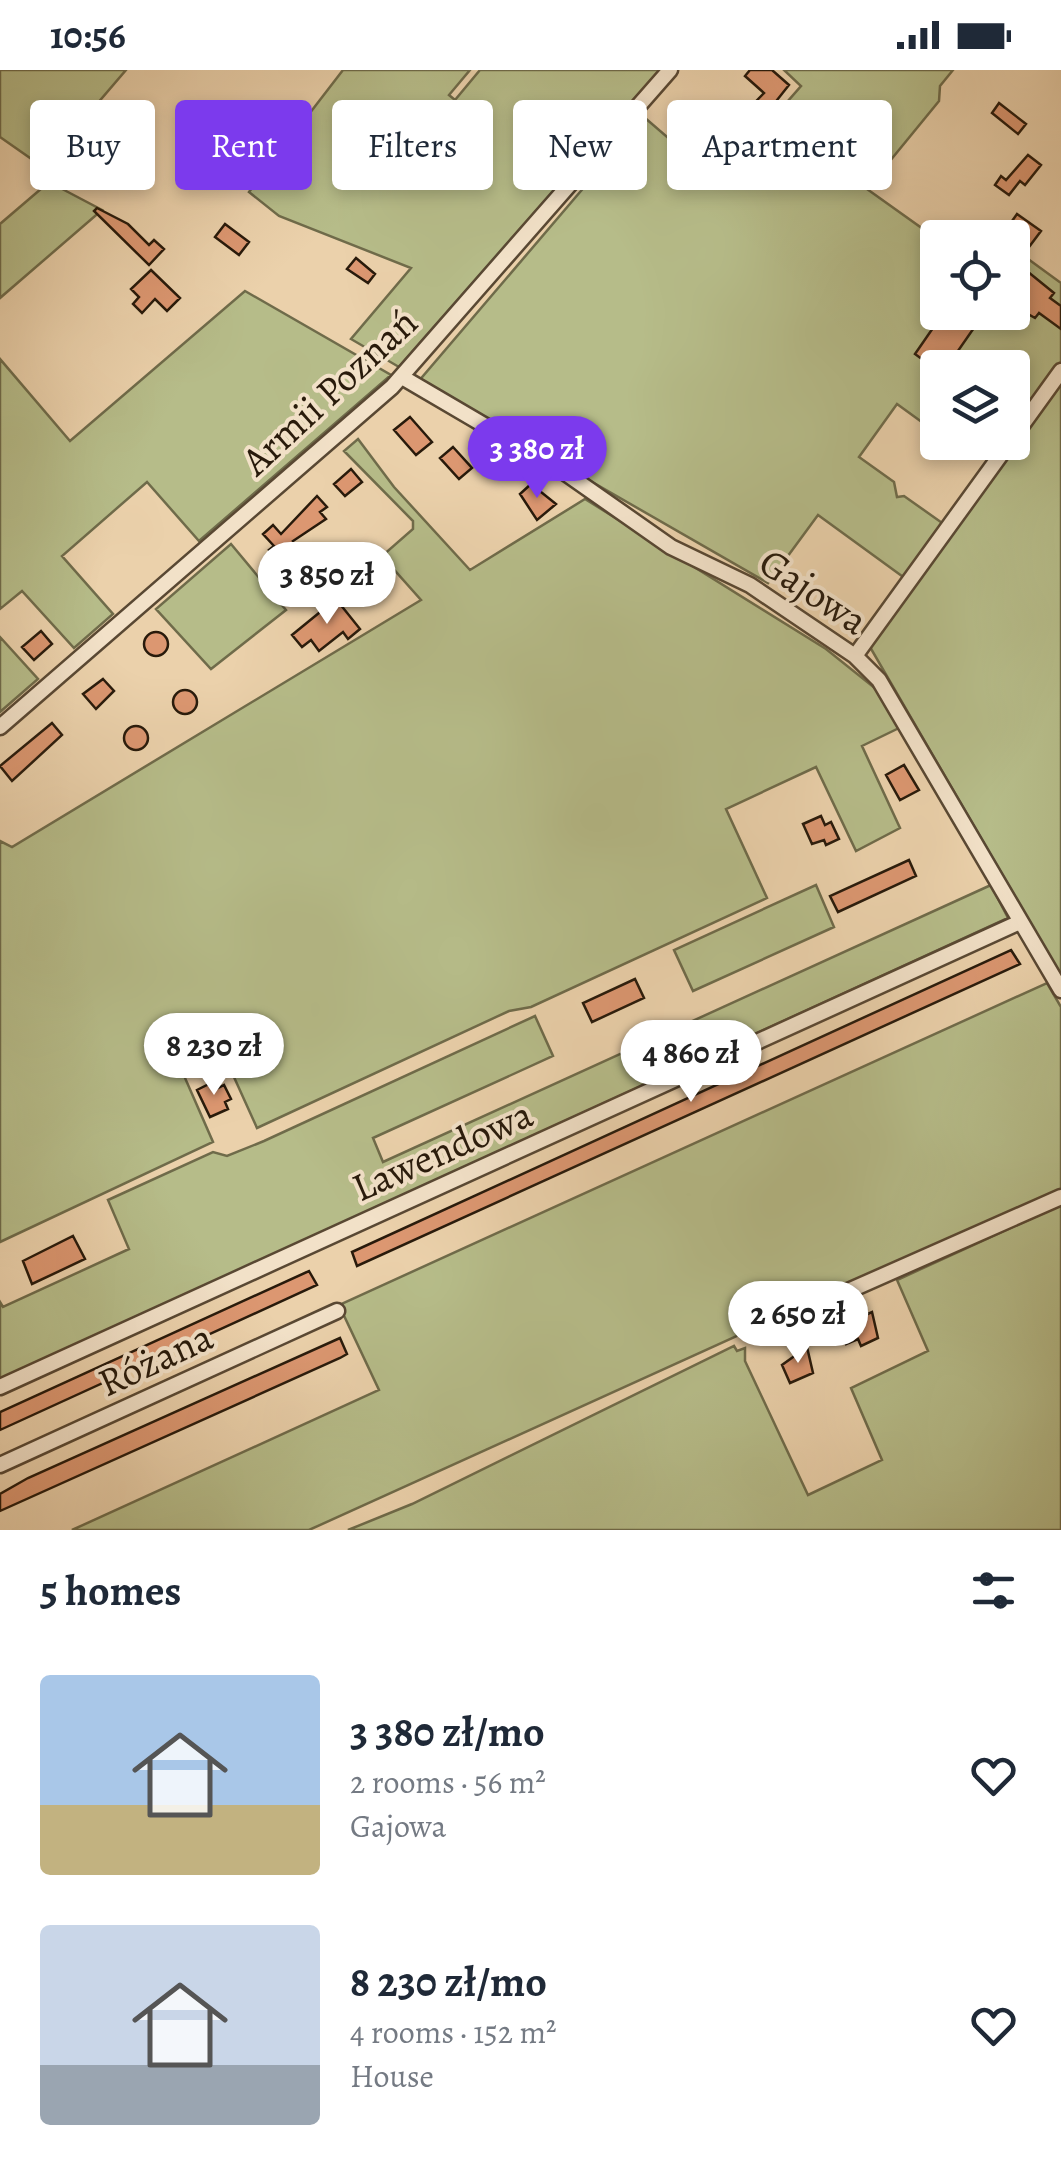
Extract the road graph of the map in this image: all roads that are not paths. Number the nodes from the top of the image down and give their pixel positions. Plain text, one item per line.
1 (670, 70) edge
2 (1061, 372) edge
3 (402, 377) junction
4 (1030, 415) edge
5 (997, 460) edge
6 (855, 656) junction
7 (0, 726) edge
8 (1020, 922) junction
9 (1061, 990) edge
10 (1061, 1197) edge
11 (337, 1311) dead end
12 (787, 1318) dead end
13 (0, 1387) edge
14 (0, 1465) edge

1 - 3 street, Armii Poznań
2 - 4 street
3 - 6 street, Gajowa
3 - 7 street, Armii Poznań
5 - 6 street
6 - 8 street, Gajowa
8 - 9 street, Gajowa
8 - 13 street, Lawendowa
10 - 12 street
11 - 14 street, Różana

